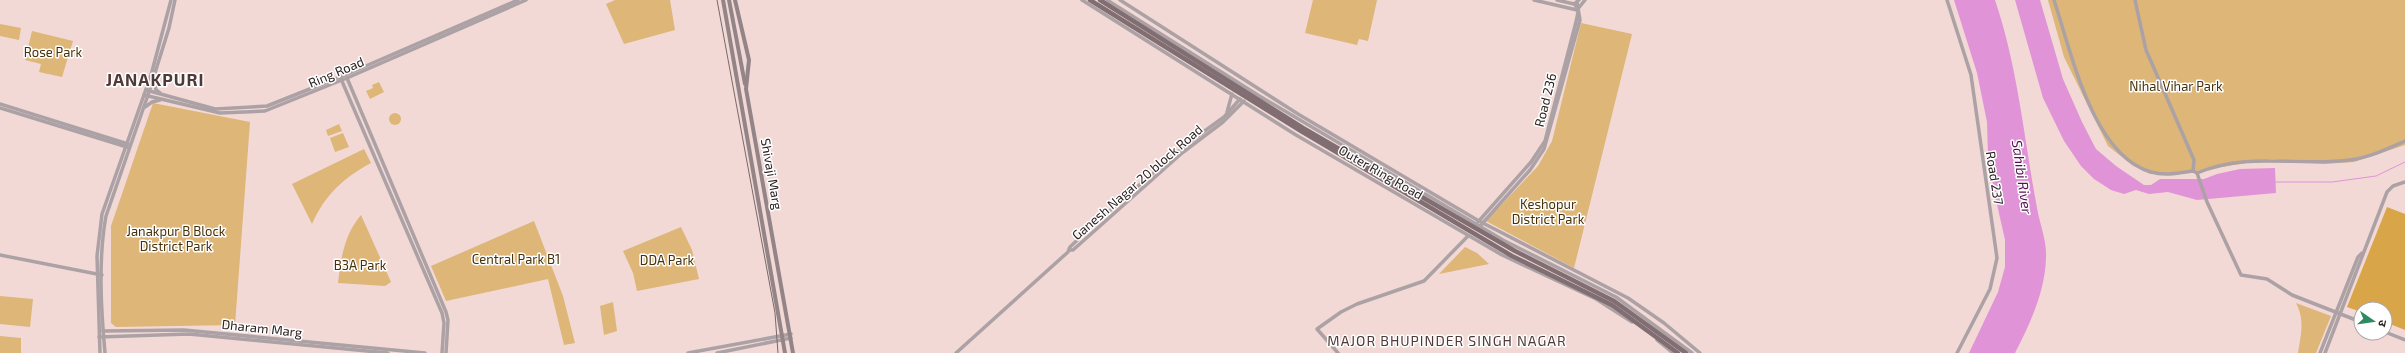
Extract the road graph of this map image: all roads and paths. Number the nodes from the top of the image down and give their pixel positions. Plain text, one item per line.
1 (171, 0) edge
2 (176, 0) edge
3 (518, 0) edge
4 (526, 0) edge
5 (723, 0) edge
6 (729, 0) edge
7 (735, 0) edge
8 (1083, 0) edge
9 (1090, 0) edge
10 (1100, 0) edge
11 (1107, 0) edge
12 (1120, 0) edge
13 (1534, 0) edge
14 (1557, 0) edge
15 (1585, 0) edge
16 (1947, 0) edge
17 (2054, 0) edge
18 (2135, 0) edge
19 (1576, 3) edge
20 (1577, 10) junction
21 (1226, 76) junction
22 (154, 77) junction
23 (346, 77) junction
24 (341, 79) junction
25 (1220, 86) junction
26 (746, 89) junction
27 (147, 91) junction
28 (1232, 94) junction
29 (146, 95) junction
30 (165, 98) junction
31 (1261, 98) junction
32 (1242, 100) junction
33 (0, 104) edge
34 (1273, 104) junction
35 (0, 108) edge
36 (1254, 108) junction
37 (143, 110) junction
38 (1227, 114) junction
39 (1266, 116) junction
40 (2405, 141) edge
41 (128, 146) junction
42 (1527, 170) junction
43 (2196, 173) junction
44 (2405, 182) edge
45 (766, 197) junction
46 (757, 199) junction
47 (1440, 204) junction
48 (1433, 215) junction
49 (1480, 224) junction
50 (1467, 235) junction
51 (1498, 237) junction
52 (100, 240) junction
53 (1490, 248) junction
54 (1069, 250) junction
55 (0, 255) edge
56 (97, 274) junction
57 (102, 275) junction
58 (2338, 313) junction
59 (2353, 319) edge
60 (104, 331) junction
61 (98, 332) junction
62 (2393, 335) edge
63 (104, 336) junction
64 (222, 336) junction
65 (791, 336) junction
66 (99, 337) junction
67 (783, 337) junction
68 (2405, 340) edge
69 (100, 353) edge
70 (106, 353) edge
71 (388, 353) edge
72 (424, 353) edge
73 (442, 353) edge
74 (446, 353) edge
75 (688, 353) edge
76 (717, 353) edge
77 (785, 353) edge
78 (793, 353) edge
79 (956, 353) edge
80 (1338, 353) edge
81 (1673, 353) edge
82 (1678, 353) edge
83 (1686, 353) edge
84 (1692, 353) edge
85 (1700, 353) edge
86 (1957, 353) edge
87 (2320, 353) edge
88 (2325, 353) edge

1 - 27 street
2 - 22 street
3 - 23 street, Ring Road
4 - 23 street, Ring Road
5 - 46 main road, Shivaji Marg
6 - 26 main road
7 - 26 main road, Shivaji Marg
8 - 25 street, Outer Ring Road
9 - 82 main road, Outer Ring Road
10 - 83 main road, Outer Ring Road
11 - 21 street, Outer Ring Road
12 - 49 street
13 - 20 street
14 - 19 street
15 - 20 street
16 - 86 street, Road 237
17 - 43 street
18 - 43 street
19 - 20 street, Road 236
20 - 42 street, Road 236
21 - 25 street
21 - 31 street, Outer Ring Road
22 - 27 street
22 - 30 street
23 - 24 street, Ring Road
23 - 74 street
24 - 30 street, Ring Road
24 - 73 street
25 - 28 street, Outer Ring Road
26 - 45 main road, Shivaji Marg
27 - 29 street
27 - 30 street, Ring Road
28 - 32 street, Outer Ring Road
28 - 38 street
29 - 30 street, Ring Road
29 - 37 street
29 - 41 street
30 - 37 street
31 - 34 street, Outer Ring Road
31 - 36 street
32 - 36 street, Outer Ring Road
32 - 38 street, Ganesh Nagar 20 block Road
32 - 54 street, Ganesh Nagar 20 block Road
33 - 41 street
34 - 39 street
34 - 47 street, Outer Ring Road
35 - 41 street
36 - 39 street, Outer Ring Road
37 - 41 street
38 - 54 street, Ganesh Nagar 20 block Road
39 - 48 street, Outer Ring Road
40 - 43 street
41 - 52 street
42 - 49 street
42 - 49 street, Road 236
43 - 58 street
44 - 58 street
45 - 46 main road
45 - 65 main road, Shivaji Marg
46 - 67 main road, Shivaji Marg
47 - 48 street
47 - 49 street, Outer Ring Road
48 - 50 street, Outer Ring Road
49 - 51 street, Outer Ring Road
49 - 85 street
50 - 53 street, Outer Ring Road
50 - 80 street
51 - 53 street
51 - 84 street, Outer Ring Road
52 - 56 street
52 - 57 street
53 - 81 street, Outer Ring Road
54 - 79 street
55 - 56 street
56 - 57 street
56 - 61 street
57 - 60 street
58 - 59 street
58 - 87 street
58 - 88 street
60 - 61 street, Dharam Marg
60 - 63 street
60 - 64 street, Dharam Marg
61 - 66 street
62 - 68 street
63 - 64 street, Dharam Marg
63 - 66 street, Dharam Marg
63 - 70 street
64 - 71 street, Dharam Marg
64 - 72 street, Dharam Marg
65 - 67 street
65 - 78 main road, Shivaji Marg
66 - 69 street
67 - 75 street
67 - 76 street
67 - 77 main road, Shivaji Marg

